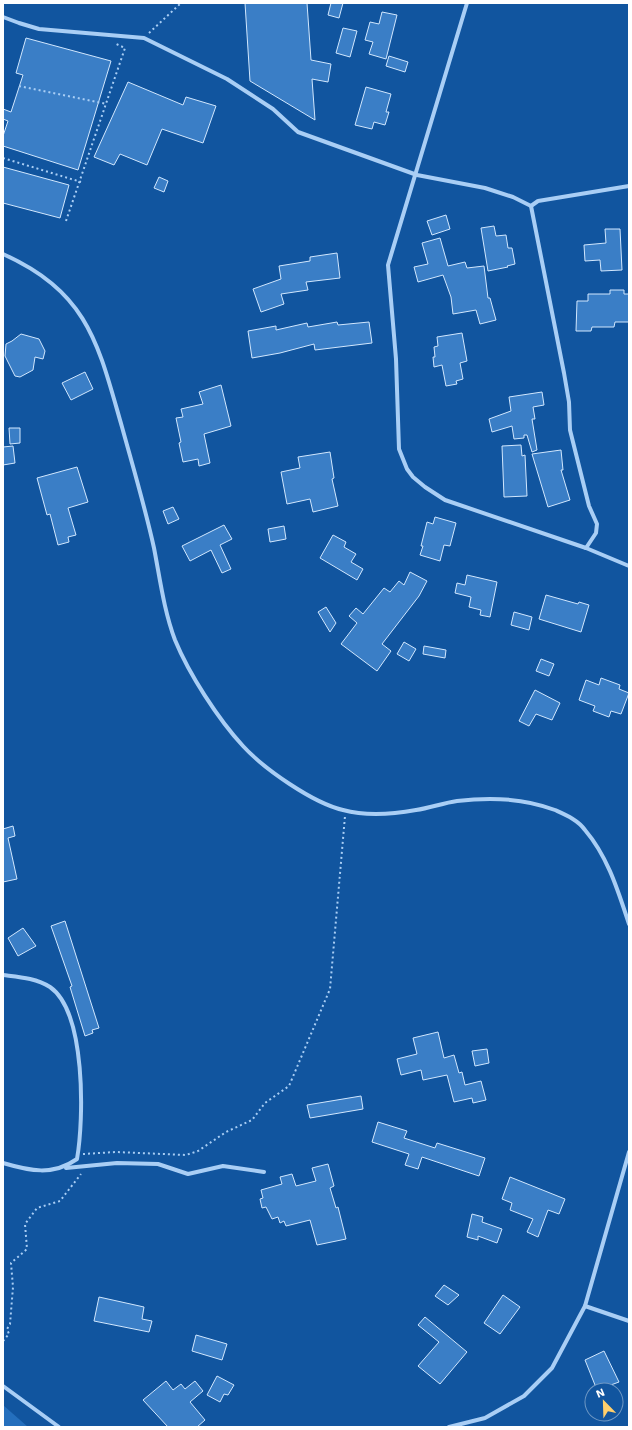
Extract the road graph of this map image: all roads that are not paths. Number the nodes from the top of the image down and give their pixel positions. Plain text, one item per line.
1 (468, 3) edge
2 (3, 17) edge
3 (417, 175) junction
4 (629, 186) edge
5 (530, 206) junction
6 (3, 254) edge
7 (586, 548) junction
8 (629, 566) edge
9 (629, 924) edge
10 (3, 975) edge
11 (629, 1152) edge
12 (3, 1163) edge
13 (62, 1169) junction
14 (264, 1172) dead end
15 (585, 1306) junction
16 (629, 1321) edge
17 (3, 1386) edge
18 (59, 1427) edge
19 (449, 1427) edge

1 - 3 street
2 - 3 street
3 - 5 street
3 - 7 street
4 - 5 street
5 - 7 street
6 - 9 street
7 - 8 street
10 - 13 street
11 - 15 street
12 - 13 street
13 - 14 street
15 - 16 street
15 - 19 street
17 - 18 street

